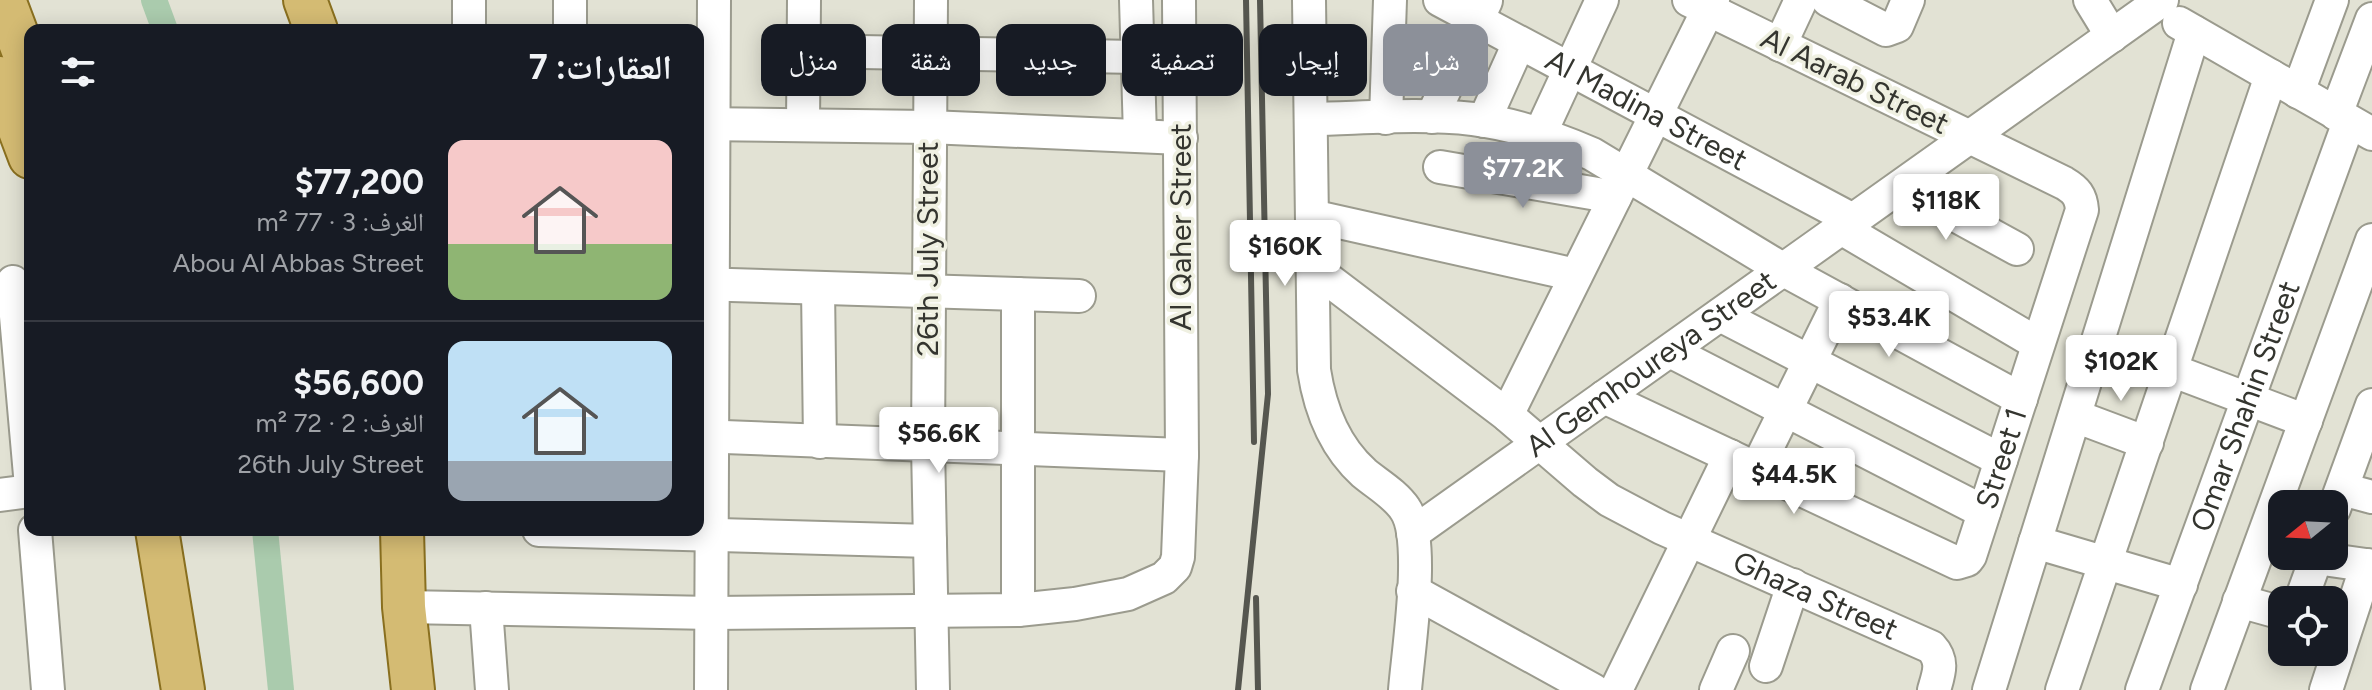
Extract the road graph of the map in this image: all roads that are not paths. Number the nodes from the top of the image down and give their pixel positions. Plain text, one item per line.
1 (4, 0) edge
2 (305, 0) edge
3 (469, 0) edge
4 (570, 0) edge
5 (714, 0) edge
6 (804, 0) edge
7 (931, 0) edge
8 (1136, 0) edge
9 (1179, 0) edge
10 (1309, 0) edge
11 (1390, 0) edge
12 (1440, 0) edge
13 (1602, 0) edge
14 (1801, 0) edge
15 (1828, 0) edge
16 (1908, 0) edge
17 (2090, 0) edge
18 (2332, 0) edge
19 (1704, 3) edge
20 (2157, 4) edge
21 (1482, 10) edge
22 (2372, 19) edge
23 (314, 24) edge
24 (469, 24) edge
25 (570, 24) edge
26 (804, 24) edge
27 (931, 24) edge
28 (1136, 24) edge
29 (2194, 32) junction
30 (2112, 36) junction
31 (1519, 43) junction
32 (1780, 45) junction
33 (24, 53) edge
34 (980, 53) edge
35 (1122, 57) edge
36 (1570, 69) junction
37 (0, 78) edge
38 (2285, 84) junction
39 (803, 96) edge
40 (929, 96) edge
41 (1138, 96) edge
42 (1656, 115) junction
43 (1432, 117) junction
44 (1386, 118) junction
45 (1311, 119) junction
46 (1484, 121) junction
47 (8, 122) edge
48 (2352, 123) edge
49 (706, 124) edge
50 (803, 125) junction
51 (929, 127) junction
52 (1540, 134) junction
53 (1140, 136) junction
54 (1181, 138) junction
55 (1971, 138) junction
56 (24, 147) edge
57 (1440, 167) dead end
58 (2064, 183) joint
59 (1621, 186) junction
60 (1902, 186) junction
61 (1312, 216) junction
62 (1847, 224) junction
63 (2372, 240) edge
64 (2017, 249) dead end
65 (1313, 268) junction
66 (1784, 270) junction
67 (1576, 275) junction
68 (14, 281) edge
69 (706, 285) edge
70 (818, 288) junction
71 (928, 291) junction
72 (1018, 294) junction
73 (1079, 296) dead end
74 (1840, 300) junction
75 (1720, 315) junction
76 (2038, 344) junction
77 (1670, 351) junction
78 (1810, 362) junction
79 (2171, 370) junction
80 (1604, 397) junction
81 (2021, 399) junction
82 (2249, 399) junction
83 (24, 402) edge
84 (2372, 405) edge
85 (1786, 410) junction
86 (1507, 415) junction
87 (2075, 416) junction
88 (2306, 421) junction
89 (705, 437) edge
90 (820, 442) junction
91 (2147, 443) junction
92 (1538, 444) junction
93 (928, 446) junction
94 (1017, 449) junction
95 (1182, 455) junction
96 (2001, 460) junction
97 (1744, 462) junction
98 (24, 492) edge
99 (0, 495) edge
100 (2349, 498) edge
101 (1984, 512) junction
102 (1413, 533) junction
103 (704, 535) edge
104 (712, 535) junction
105 (35, 536) edge
106 (131, 536) edge
107 (158, 536) edge
108 (402, 536) edge
109 (1690, 539) junction
110 (930, 541) junction
111 (2035, 542) junction
112 (2348, 562) edge
113 (2106, 563) junction
114 (2369, 566) edge
115 (1793, 585) junction
116 (2181, 585) junction
117 (1413, 591) junction
118 (2239, 601) junction
119 (404, 607) junction
120 (486, 608) junction
121 (2268, 609) edge
122 (1018, 610) junction
123 (931, 611) junction
124 (712, 613) junction
125 (2350, 633) edge
126 (1733, 651) dead end
127 (1766, 666) dead end
128 (48, 690) edge
129 (153, 690) edge
130 (183, 690) edge
131 (413, 690) edge
132 (492, 690) edge
133 (711, 690) edge
134 (933, 690) edge
135 (1405, 690) edge
136 (1593, 690) edge
137 (1616, 690) edge
138 (1716, 690) edge
139 (1934, 690) edge
140 (1989, 690) edge
141 (2062, 690) edge
142 (2142, 690) edge
143 (2207, 690) edge
144 (2326, 690) edge

1 - 33 main road
2 - 23 main road
3 - 24 street
4 - 25 street
5 - 49 street
6 - 26 street
7 - 27 street, 26th July Street
8 - 28 street, Al Qaher Street
9 - 54 street, Al Qaher Street
10 - 45 street
11 - 44 street
12 - 21 street, Al Madina Street
13 - 36 street
14 - 32 street
15 - 16 street
17 - 30 street
18 - 38 street
19 - 32 street, Al Aarab Street
19 - 42 street
20 - 29 street
20 - 30 street, Al Gemhoureya Street
21 - 31 street, Al Madina Street
21 - 43 street
22 - 48 street, Omar Shahin Street
29 - 38 street
29 - 87 street
30 - 55 street, Al Gemhoureya Street
31 - 36 street, Al Madina Street
31 - 46 street
32 - 55 street, Al Aarab Street
34 - 35 street
36 - 42 street, Al Madina Street
36 - 52 street
37 - 47 main road
38 - 48 street
38 - 79 street
39 - 50 street
40 - 51 street, 26th July Street
41 - 53 street, Al Qaher Street
42 - 59 street
42 - 62 street, Al Madina Street
43 - 44 street
43 - 46 street
44 - 45 street
45 - 61 street
46 - 52 street
47 - 56 main road
48 - 82 street, Omar Shahin Street
49 - 50 street
49 - 69 street
50 - 51 street
51 - 53 street
51 - 71 street, 26th July Street
52 - 59 street
53 - 54 street
54 - 95 street, Al Qaher Street
55 - 58 street, Al Aarab Street
55 - 60 street, Al Gemhoureya Street
57 - 59 street
58 - 76 street, Street 1
59 - 66 street
59 - 67 street
60 - 62 street, Al Gemhoureya Street
60 - 64 street
61 - 65 street
61 - 67 street
62 - 66 street, Al Gemhoureya Street
62 - 76 street, Al Madina Street
63 - 88 street
65 - 86 street, Ghaza Street
65 - 102 street
66 - 74 street
66 - 75 street, Al Gemhoureya Street
67 - 86 street
68 - 83 street
69 - 70 street
69 - 89 street
70 - 71 street
70 - 90 street
71 - 72 street
71 - 93 street, 26th July Street
72 - 73 street
72 - 94 street
74 - 78 street
74 - 81 street
75 - 77 street, Al Gemhoureya Street
75 - 78 street
76 - 81 street, Street 1
77 - 80 street, Al Gemhoureya Street
77 - 85 street
78 - 85 street
78 - 96 street
79 - 82 street
79 - 91 street
80 - 92 street, Al Gemhoureya Street
80 - 97 street
81 - 96 street, Street 1
82 - 88 street
82 - 116 street, Omar Shahin Street
84 - 100 street
85 - 97 street
85 - 101 street
86 - 92 street, Ghaza Street
87 - 91 street
87 - 111 street
88 - 118 street
89 - 90 street
89 - 104 street
90 - 93 street
91 - 113 street
92 - 102 street, Al Gemhoureya Street
92 - 109 street, Ghaza Street
93 - 94 street
93 - 110 street, 26th July Street
94 - 95 street
94 - 122 street
95 - 122 street, Al Qaher Street
96 - 101 street, Street 1
97 - 101 street, Street 1
97 - 109 street
98 - 99 street
102 - 117 street
103 - 104 street
104 - 110 street
104 - 124 street
105 - 128 street
106 - 129 main road
107 - 130 main road
108 - 119 main road
109 - 115 street, Ghaza Street
109 - 137 street
110 - 123 street, 26th July Street
111 - 113 street
111 - 140 street
112 - 114 street
113 - 116 street
113 - 141 street
114 - 125 street
115 - 127 street
115 - 139 street, Ghaza Street
116 - 142 street, Omar Shahin Street
117 - 135 street
117 - 136 street
118 - 121 street
118 - 143 street
119 - 120 street, Al Qaher Street
119 - 131 main road
120 - 124 street, Al Qaher Street
120 - 132 street
122 - 123 street, Al Qaher Street
123 - 124 street, Al Qaher Street
123 - 134 street, 26th July Street
124 - 133 street
125 - 144 street
126 - 138 street

